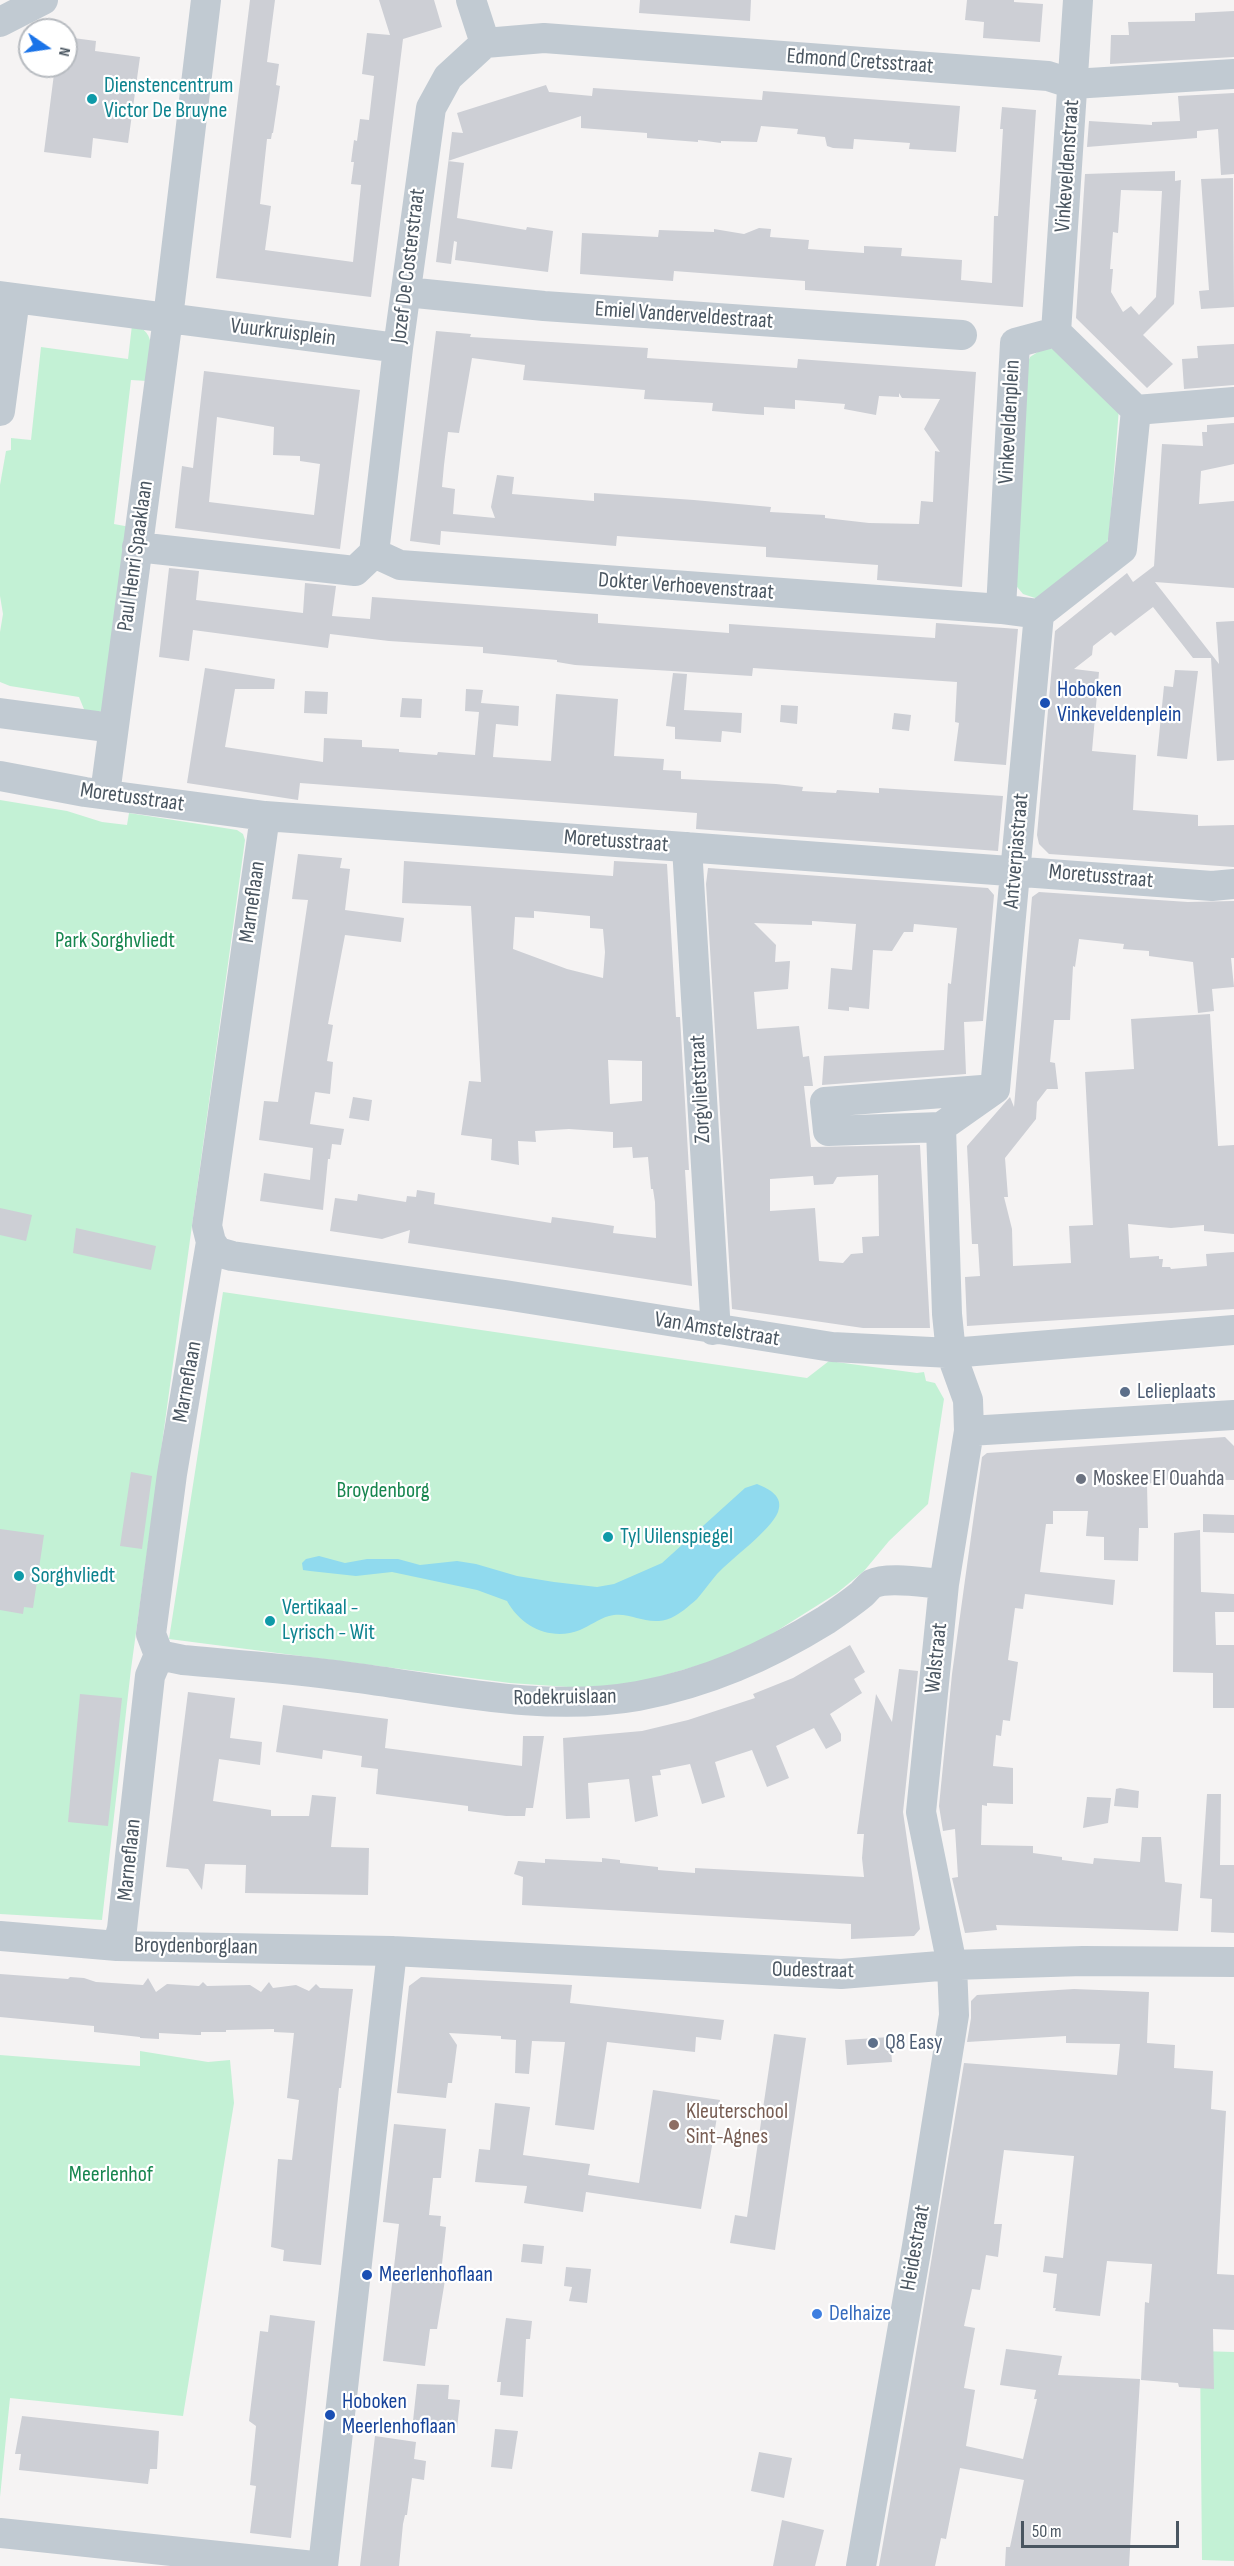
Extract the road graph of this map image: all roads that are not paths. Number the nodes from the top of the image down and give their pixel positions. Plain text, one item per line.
1 (43, 0) edge
2 (206, 0) edge
3 (471, 0) edge
4 (1078, 0) edge
5 (0, 22) edge
6 (485, 43) junction
7 (1234, 74) edge
8 (1073, 84) junction
9 (406, 292) junction
10 (7, 297) edge
11 (168, 318) junction
12 (1056, 332) junction
13 (962, 335) dead end
14 (398, 348) junction
15 (1234, 402) edge
16 (1136, 410) junction
17 (0, 411) edge
18 (137, 547) junction
19 (374, 553) junction
20 (1001, 609) junction
21 (1039, 614) junction
22 (0, 713) edge
23 (113, 728) junction
24 (0, 776) edge
25 (105, 795) junction
26 (265, 816) junction
27 (687, 847) junction
28 (1016, 870) junction
29 (1234, 884) edge
30 (995, 1089) junction
31 (941, 1127) junction
32 (211, 1242) junction
33 (713, 1330) junction
34 (1232, 1330) edge
35 (951, 1353) junction
36 (1234, 1415) edge
37 (969, 1431) junction
38 (944, 1584) junction
39 (159, 1655) junction
40 (0, 1936) edge
41 (117, 1946) junction
42 (392, 1951) junction
43 (1234, 1962) edge
44 (952, 1965) junction
45 (0, 2533) edge
46 (314, 2566) edge
47 (324, 2566) edge
48 (861, 2566) edge

1 - 5 street
2 - 11 street, Paul Henri Spaaklaan
3 - 6 street
4 - 8 street, Vinkeveldenstraat
6 - 8 street, Edmond Cretsstraat
6 - 9 street, Jozef De Costerstraat
7 - 8 street, Edmond Cretsstraat
8 - 12 street, Vinkeveldenstraat
9 - 13 street, Emiel Vanderveldestraat
9 - 14 street, Jozef De Costerstraat
10 - 11 street
10 - 17 street
11 - 14 street, Vuurkruisplein
11 - 18 street, Paul Henri Spaaklaan
12 - 16 street
12 - 20 street, Vinkeveldenplein
14 - 19 street, Jozef De Costerstraat
15 - 16 street
16 - 21 street
18 - 19 street
18 - 23 street, Paul Henri Spaaklaan
19 - 20 street, Dokter Verhoevenstraat
20 - 21 street
21 - 28 street, Antverpiastraat
22 - 23 street
23 - 25 street, Paul Henri Spaaklaan
24 - 25 street, Moretusstraat
25 - 26 street, Moretusstraat
26 - 27 street, Moretusstraat
26 - 32 street, Marneflaan
27 - 28 street, Moretusstraat
27 - 33 street, Zorgvlietstraat
28 - 29 street, Moretusstraat
28 - 30 street, Antverpiastraat
30 - 31 street
30 - 31 street
31 - 35 street
32 - 33 street, Van Amstelstraat
32 - 39 street, Marneflaan
33 - 35 street, Van Amstelstraat
34 - 35 street, Van Amstelstraat
35 - 37 street, Walstraat
36 - 37 street
37 - 38 street, Walstraat
38 - 39 street, Rodekruislaan
38 - 44 street, Walstraat
39 - 41 street, Marneflaan
40 - 41 street, Broydenborglaan
41 - 42 street, Broydenborglaan
42 - 44 street, Oudestraat
42 - 47 street
43 - 44 street, Oudestraat
44 - 48 street, Heidestraat
45 - 46 street

